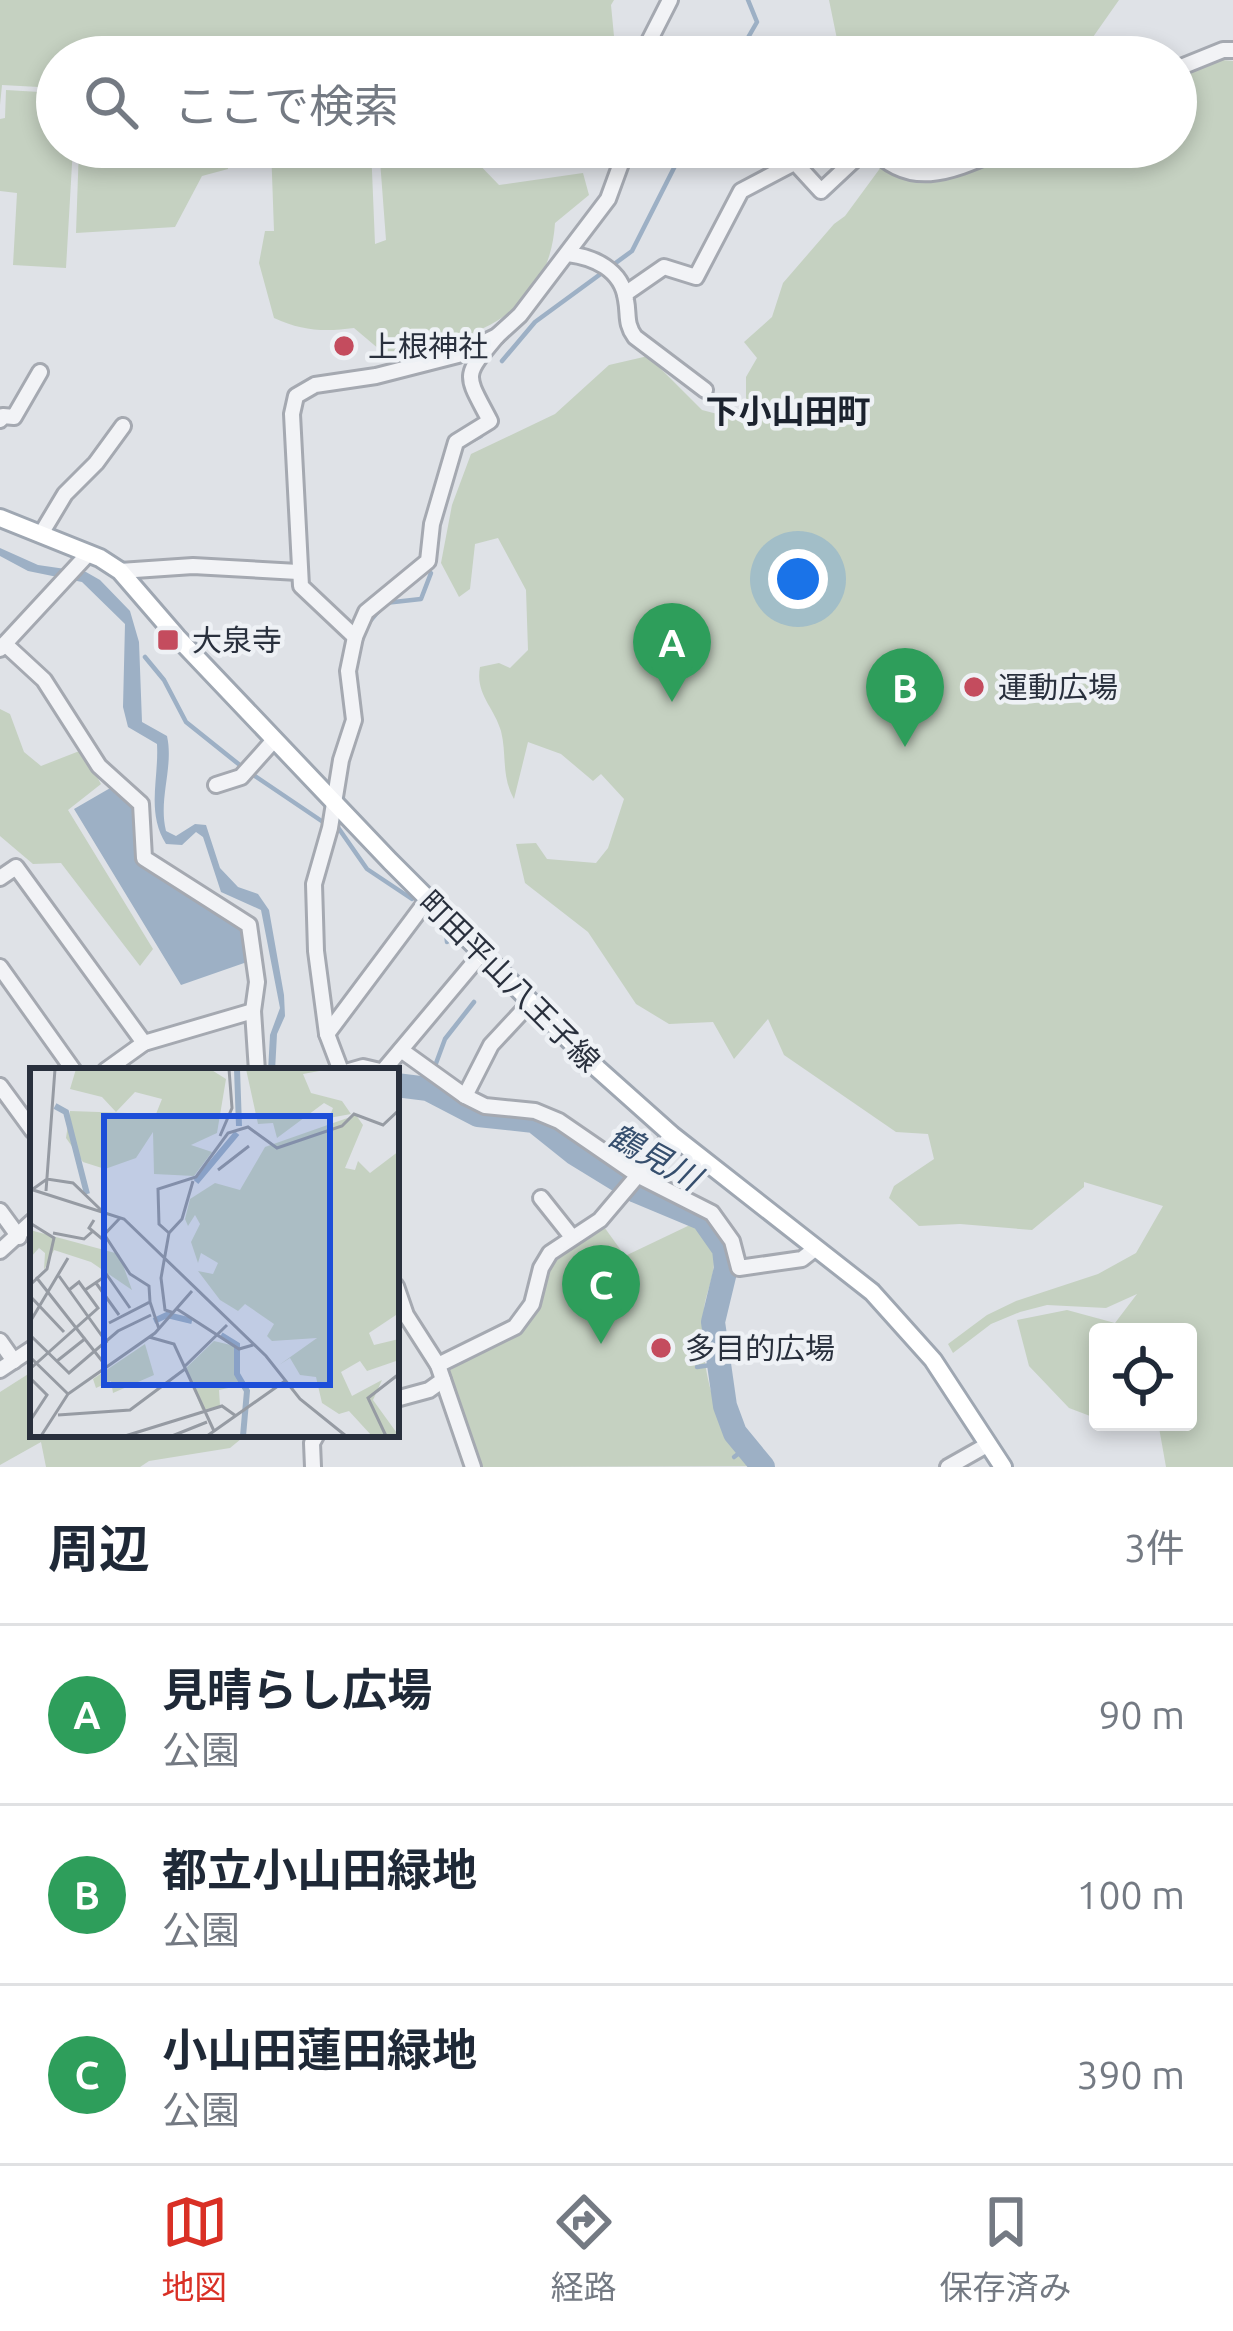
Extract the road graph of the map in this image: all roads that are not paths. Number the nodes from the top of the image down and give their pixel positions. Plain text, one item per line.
1 (670, 0) edge
2 (652, 36) edge
3 (1233, 50) edge
4 (1197, 61) edge
5 (619, 168) edge
6 (785, 168) edge
7 (799, 168) edge
8 (846, 168) edge
9 (900, 168) edge
10 (958, 168) edge
11 (568, 254) junction
12 (625, 294) junction
13 (497, 336) junction
14 (40, 372) dead end
15 (705, 390) dead end
16 (0, 420) edge
17 (122, 426) dead end
18 (0, 518) edge
19 (41, 534) junction
20 (82, 560) junction
21 (120, 571) junction
22 (298, 572) junction
23 (355, 637) junction
24 (2, 647) edge
25 (274, 740) junction
26 (216, 785) dead end
27 (333, 801) junction
28 (0, 878) edge
29 (428, 899) junction
30 (482, 952) junction
31 (0, 967) edge
32 (531, 1002) junction
33 (254, 1012) junction
34 (327, 1034) junction
35 (144, 1043) junction
36 (401, 1050) junction
37 (72, 1068) edge
38 (109, 1068) edge
39 (257, 1068) edge
40 (344, 1068) edge
41 (385, 1068) edge
42 (0, 1085) edge
43 (465, 1096) junction
44 (30, 1123) edge
45 (672, 1136) junction
46 (634, 1182) junction
47 (541, 1198) dead end
48 (0, 1210) edge
49 (30, 1224) edge
50 (19, 1237) junction
51 (572, 1237) junction
52 (816, 1248) junction
53 (0, 1251) edge
54 (399, 1295) edge
55 (0, 1341) edge
56 (30, 1350) edge
57 (14, 1361) junction
58 (0, 1370) edge
59 (440, 1372) junction
60 (399, 1398) edge
61 (315, 1437) edge
62 (987, 1445) junction
63 (313, 1467) edge
64 (473, 1467) edge
65 (948, 1467) edge
66 (1003, 1467) edge

1 - 2 street
3 - 4 street
5 - 11 street
6 - 12 street
7 - 8 street
9 - 10 street
11 - 12 street
11 - 13 street
12 - 15 street
13 - 22 street
13 - 23 street
14 - 16 street
17 - 19 street
18 - 19 main road, 町田平山八王子線
19 - 20 main road, 町田平山八王子線
20 - 21 main road, 町田平山八王子線
20 - 24 street
21 - 22 street
21 - 25 main road, 町田平山八王子線
22 - 23 street
23 - 27 street
24 - 33 street
25 - 26 street
25 - 27 main road, 町田平山八王子線
27 - 29 main road, 町田平山八王子線
27 - 34 street
28 - 35 street
29 - 30 main road, 町田平山八王子線
29 - 34 street
30 - 32 main road, 町田平山八王子線
30 - 36 street
31 - 37 street
32 - 43 street
32 - 45 main road, 町田平山八王子線
33 - 35 street
33 - 39 street
34 - 40 street
35 - 38 street
36 - 41 street
36 - 43 street
42 - 44 street
43 - 46 street
45 - 46 street
45 - 52 main road, 町田平山八王子線
46 - 51 street
46 - 52 street
47 - 51 street
48 - 50 street
49 - 50 street
50 - 53 street
51 - 59 street
52 - 62 main road, 町田平山八王子線
54 - 59 street
55 - 57 street
56 - 57 street
57 - 58 street
59 - 60 street
59 - 64 street
61 - 63 street
62 - 65 street
62 - 66 main road, 町田平山八王子線

